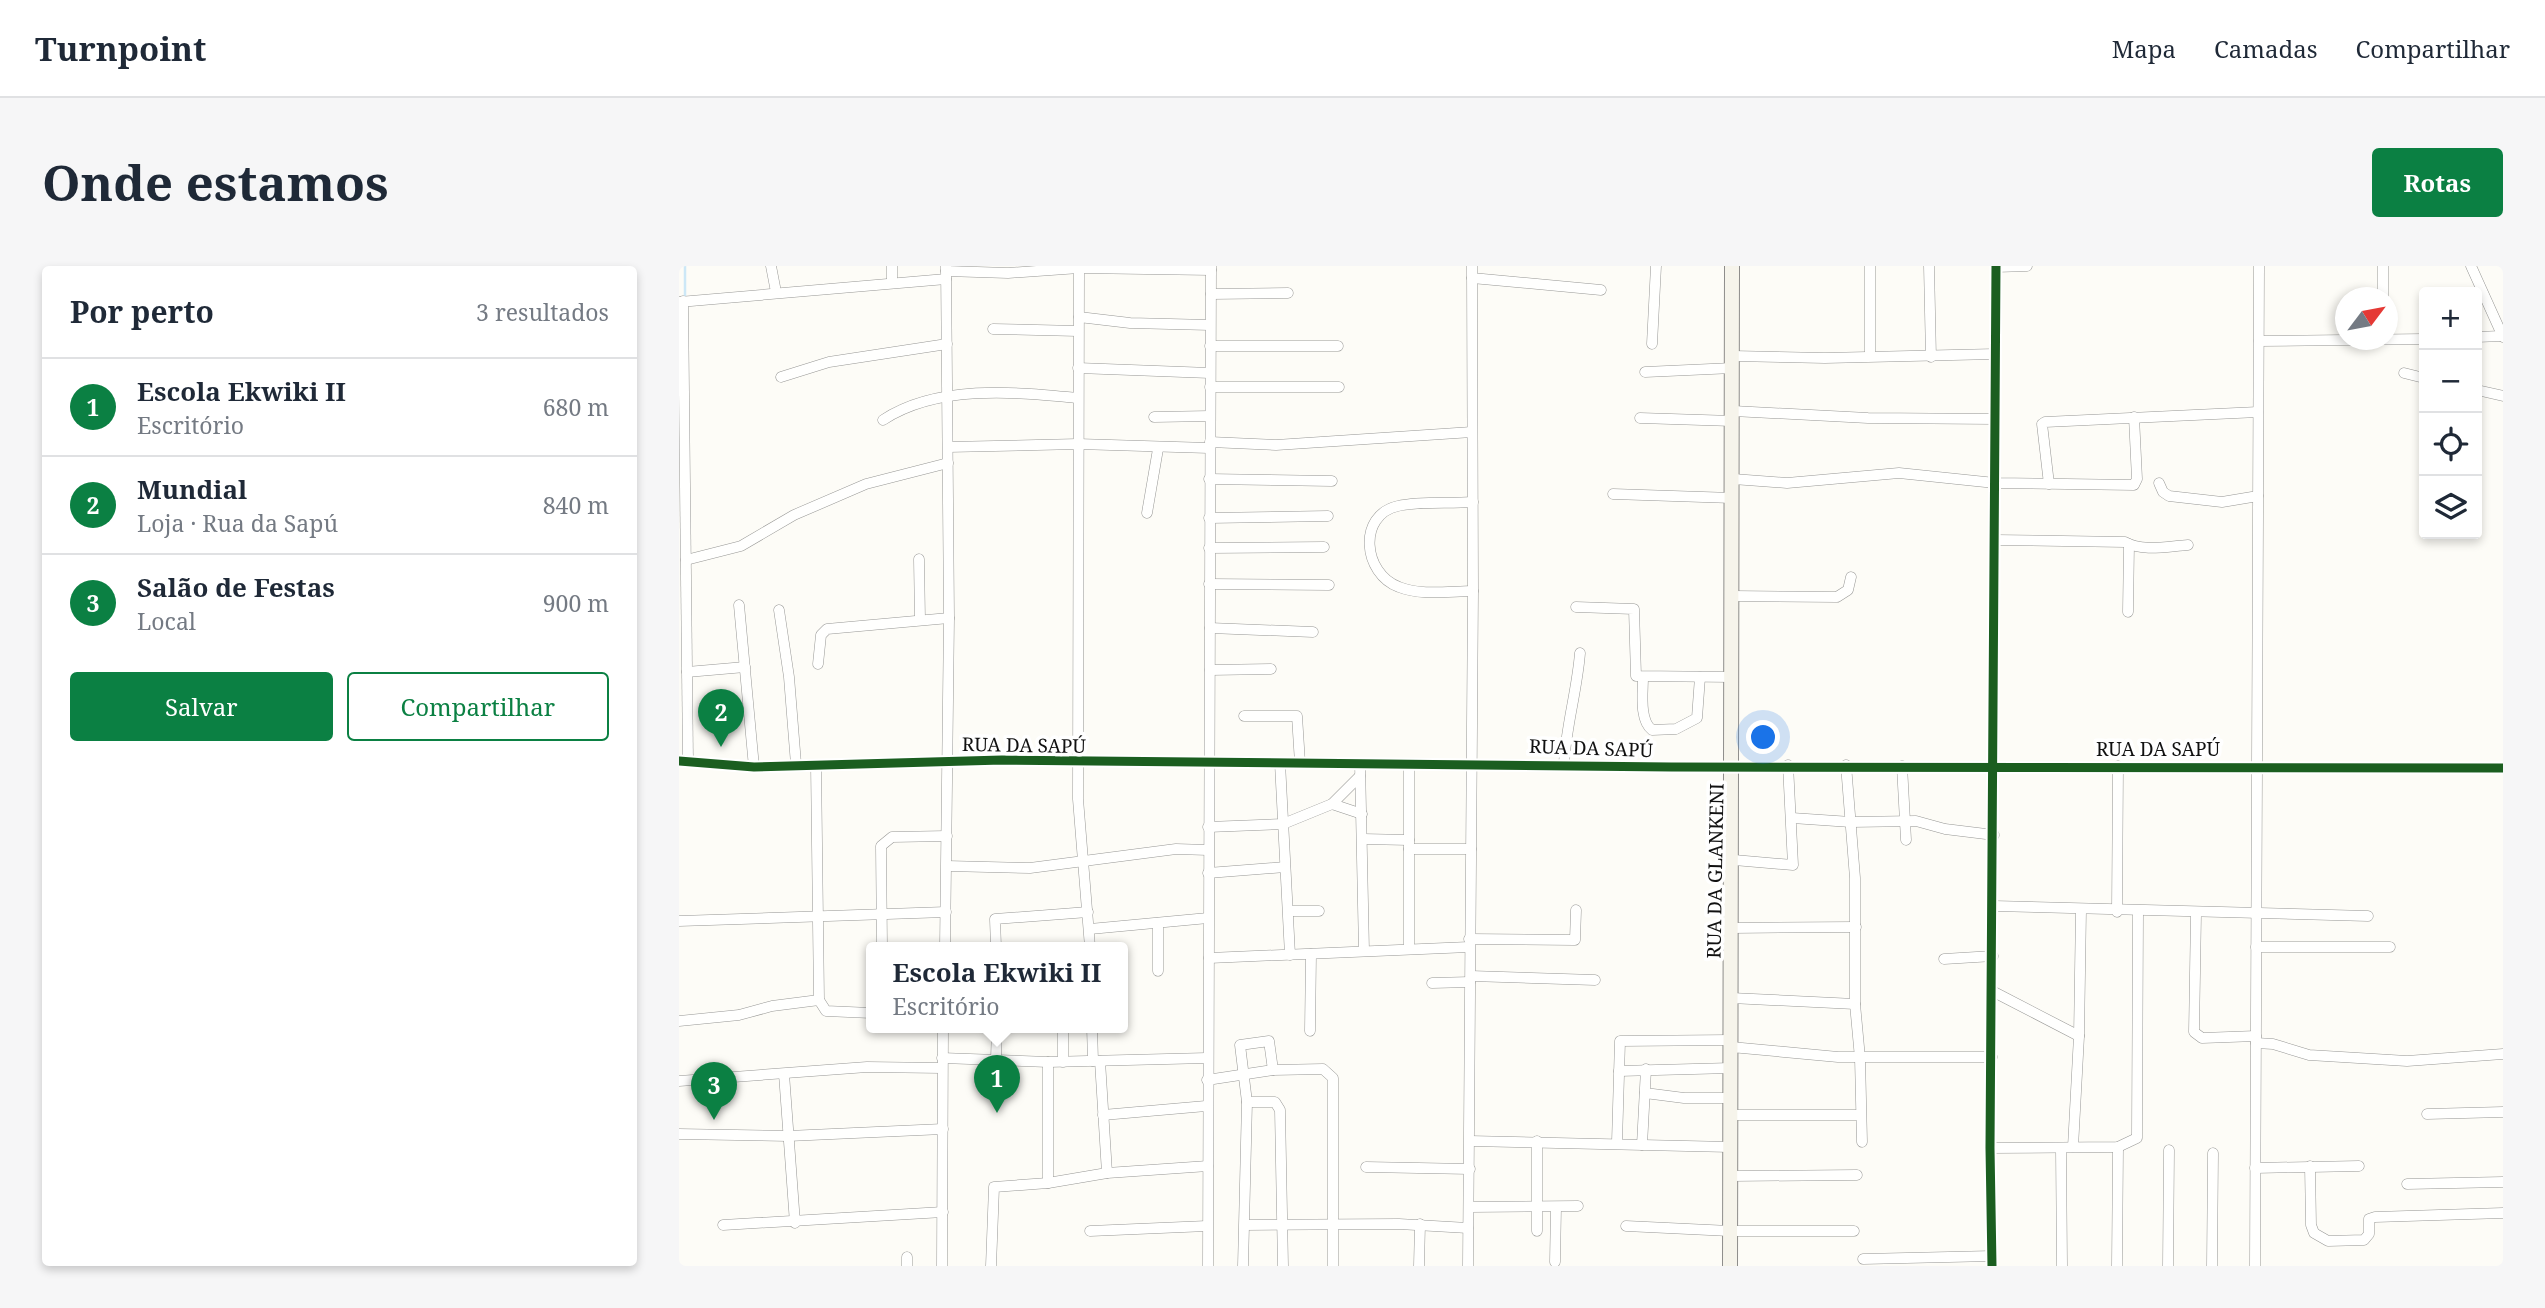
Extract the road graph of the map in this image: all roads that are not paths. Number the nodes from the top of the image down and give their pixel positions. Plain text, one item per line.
1 (771, 266) edge
2 (892, 266) edge
3 (1472, 266) edge
4 (1656, 266) edge
5 (1732, 266) edge
6 (1870, 266) edge
7 (1929, 266) edge
8 (2027, 266) edge
9 (2259, 266) edge
10 (2383, 266) edge
11 (2472, 266) edge
12 (1079, 267) edge
13 (1996, 267) edge
14 (1211, 268) edge
15 (946, 272) edge
16 (1472, 278) junction
17 (892, 283) junction
18 (2383, 287) edge
19 (1601, 290) dead end
20 (776, 292) junction
21 (1288, 293) dead end
22 (1211, 294) junction
23 (681, 302) edge
24 (1079, 317) junction
25 (1210, 325) junction
26 (993, 329) dead end
27 (1078, 331) junction
28 (2482, 337) edge
29 (2502, 337) edge
30 (2419, 339) edge
31 (2335, 340) edge
32 (2398, 340) edge
33 (2259, 341) junction
34 (947, 344) junction
35 (1652, 344) dead end
36 (1210, 346) junction
37 (1338, 346) dead end
38 (1995, 354) junction
39 (1870, 356) junction
40 (1931, 357) junction
41 (1733, 362) junction
42 (1079, 368) junction
43 (1644, 372) dead end
44 (1210, 373) junction
45 (2403, 373) dead end
46 (781, 377) dead end
47 (2419, 377) edge
48 (682, 387) edge
49 (1210, 387) junction
50 (1339, 387) dead end
51 (2482, 391) edge
52 (2503, 396) edge
53 (948, 397) junction
54 (1078, 398) junction
55 (2258, 412) junction
56 (1210, 416) junction
57 (1733, 416) junction
58 (1154, 417) dead end
59 (2134, 417) junction
60 (1640, 418) dead end
61 (1995, 419) junction
62 (883, 420) dead end
63 (1472, 432) junction
64 (1078, 444) junction
65 (1209, 445) junction
66 (948, 447) junction
67 (1158, 449) junction
68 (949, 463) junction
69 (1733, 479) junction
70 (1209, 480) junction
71 (1332, 481) dead end
72 (2159, 482) dead end
73 (1995, 484) junction
74 (2049, 484) junction
75 (1613, 494) dead end
76 (2258, 496) junction
77 (1733, 498) junction
78 (1473, 502) junction
79 (1147, 513) dead end
80 (1328, 516) dead end
81 (1209, 518) junction
82 (1995, 540) junction
83 (2129, 544) junction
84 (2188, 545) dead end
85 (1324, 547) dead end
86 (1209, 548) junction
87 (919, 559) dead end
88 (686, 560) junction
89 (1851, 577) dead end
90 (1209, 584) junction
91 (1329, 585) dead end
92 (1473, 591) junction
93 (1733, 596) junction
94 (739, 605) dead end
95 (1576, 607) dead end
96 (779, 610) dead end
97 (2128, 612) dead end
98 (949, 618) junction
99 (920, 620) junction
100 (1210, 628) junction
101 (1313, 632) dead end
102 (1580, 653) dead end
103 (818, 664) dead end
104 (745, 667) junction
105 (1271, 669) dead end
106 (1210, 670) junction
107 (687, 672) junction
108 (1643, 677) junction
109 (1700, 677) junction
110 (1733, 677) junction
111 (1244, 716) dead end
112 (684, 761) edge
113 (947, 762) junction
114 (1077, 763) junction
115 (1207, 763) junction
116 (1280, 763) junction
117 (1300, 763) junction
118 (1472, 763) junction
119 (796, 764) junction
120 (1360, 764) junction
121 (1564, 764) junction
122 (816, 765) junction
123 (1409, 765) junction
124 (1788, 765) junction
125 (1846, 765) junction
126 (1733, 766) junction
127 (1902, 766) junction
128 (1994, 766) junction
129 (2117, 766) junction
130 (754, 767) junction
131 (2257, 767) junction
132 (2503, 768) edge
133 (1360, 776) junction
134 (1332, 804) junction
135 (1362, 814) junction
136 (1792, 818) junction
137 (1905, 820) junction
138 (1851, 822) junction
139 (1283, 824) junction
140 (1208, 827) junction
141 (1994, 835) junction
142 (947, 836) junction
143 (1363, 839) junction
144 (1906, 840) dead end
145 (1409, 845) junction
146 (1471, 849) junction
147 (1208, 850) junction
148 (1734, 860) junction
149 (1082, 862) junction
150 (947, 866) junction
151 (1285, 867) junction
152 (1208, 873) junction
153 (1994, 906) junction
154 (1576, 910) dead end
155 (2081, 910) junction
156 (1290, 911) junction
157 (1319, 911) dead end
158 (946, 912) junction
159 (1088, 912) junction
160 (2117, 912) junction
161 (2138, 912) junction
162 (2196, 914) junction
163 (2256, 914) junction
164 (883, 915) junction
165 (2368, 916) dead end
166 (1208, 918) junction
167 (816, 919) junction
168 (679, 921) edge
169 (1158, 923) junction
170 (1856, 927) junction
171 (1731, 928) junction
172 (1090, 929) junction
173 (882, 942) edge
174 (945, 942) edge
175 (996, 942) edge
176 (1090, 942) edge
177 (1469, 943) junction
178 (2256, 947) junction
179 (2390, 947) dead end
180 (1409, 950) junction
181 (1364, 951) junction
182 (1311, 954) junction
183 (1290, 955) junction
184 (1993, 956) junction
185 (1209, 958) junction
186 (1944, 959) dead end
187 (1158, 971) dead end
188 (1470, 979) junction
189 (1595, 980) dead end
190 (1432, 983) dead end
191 (1992, 991) junction
192 (1731, 998) junction
193 (819, 1000) junction
194 (1855, 1004) junction
195 (866, 1013) edge
196 (679, 1021) edge
197 (1310, 1031) dead end
198 (943, 1033) edge
199 (997, 1033) edge
200 (1063, 1033) edge
201 (1094, 1033) edge
202 (2079, 1036) junction
203 (2256, 1040) junction
204 (1731, 1043) junction
205 (2503, 1054) edge
206 (1992, 1057) junction
207 (1207, 1058) junction
208 (1860, 1058) junction
209 (996, 1059) junction
210 (1097, 1061) junction
211 (1048, 1062) junction
212 (1063, 1062) junction
213 (942, 1063) junction
214 (1731, 1068) junction
215 (1646, 1069) junction
216 (1273, 1070) junction
217 (1619, 1070) junction
218 (784, 1074) junction
219 (1246, 1076) junction
220 (1207, 1080) junction
221 (679, 1081) edge
222 (1646, 1093) junction
223 (1730, 1098) junction
224 (1247, 1102) junction
225 (1206, 1106) junction
226 (2503, 1112) edge
227 (2427, 1114) dead end
228 (1103, 1115) junction
229 (1731, 1115) junction
230 (1859, 1115) junction
231 (943, 1129) junction
232 (679, 1134) edge
233 (788, 1136) junction
234 (1470, 1141) junction
235 (1537, 1141) junction
236 (1617, 1142) junction
237 (1861, 1142) dead end
238 (1642, 1145) junction
239 (1730, 1147) junction
240 (2073, 1147) junction
241 (2118, 1147) junction
242 (1990, 1148) junction
243 (2061, 1148) junction
244 (2169, 1150) dead end
245 (2213, 1153) dead end
246 (1208, 1166) junction
247 (2310, 1166) junction
248 (2359, 1166) dead end
249 (1366, 1167) dead end
250 (2255, 1168) junction
251 (1470, 1169) junction
252 (1107, 1173) junction
253 (1857, 1175) dead end
254 (1731, 1176) junction
255 (2503, 1182) edge
256 (1048, 1183) junction
257 (2407, 1184) dead end
258 (1537, 1206) junction
259 (1579, 1206) dead end
260 (1556, 1207) junction
261 (1470, 1208) junction
262 (943, 1212) junction
263 (2503, 1213) edge
264 (795, 1223) junction
265 (1245, 1224) junction
266 (1283, 1224) junction
267 (1333, 1224) junction
268 (1420, 1224) junction
269 (723, 1225) dead end
270 (1207, 1226) junction
271 (1626, 1226) dead end
272 (1468, 1228) junction
273 (1090, 1231) dead end
274 (1537, 1231) dead end
275 (1730, 1231) junction
276 (1854, 1231) dead end
277 (1863, 1259) dead end
278 (1992, 1261) edge
279 (1555, 1262) dead end
280 (942, 1266) edge
281 (991, 1266) edge
282 (1208, 1266) edge
283 (1243, 1266) edge
284 (1283, 1266) edge
285 (1333, 1266) edge
286 (1419, 1266) edge
287 (1468, 1266) edge
288 (1730, 1266) edge
289 (2062, 1266) edge
290 (2117, 1266) edge
291 (2168, 1266) edge
292 (2212, 1266) edge
293 (2255, 1266) edge

1 - 20 street
2 - 17 street
3 - 16 street
4 - 35 street
5 - 41 street, RUA DA GLANKENI
6 - 39 street
7 - 40 street
8 - 13 street
9 - 33 street
10 - 18 street
11 - 29 street
12 - 14 street
12 - 15 street
12 - 24 street
13 - 38 street
14 - 22 street
15 - 17 street
15 - 34 street
16 - 19 street
16 - 63 street
17 - 20 street
20 - 23 street
21 - 22 street
22 - 25 street
23 - 48 street
24 - 25 street
24 - 27 street
25 - 36 street
26 - 27 street
27 - 42 street
28 - 29 street
30 - 32 street
31 - 33 street
33 - 55 street
34 - 46 street
34 - 53 street
36 - 37 street
36 - 44 street
38 - 40 street
38 - 61 street
39 - 40 street
39 - 41 street
41 - 43 street
41 - 57 street, RUA DA GLANKENI
42 - 44 street
42 - 54 street
44 - 49 street
45 - 47 street
48 - 88 street
49 - 50 street
49 - 56 street
51 - 52 street
53 - 54 street
53 - 62 street
53 - 66 street
54 - 64 street
55 - 59 street
55 - 76 street
56 - 58 street
56 - 65 street
57 - 60 street
57 - 61 street
57 - 69 street, RUA DA GLANKENI
59 - 74 street
59 - 74 street
61 - 73 street
63 - 65 street
63 - 78 street
64 - 66 street
64 - 67 street
64 - 114 street
65 - 67 street
65 - 70 street
66 - 68 street
67 - 79 street
68 - 88 street
68 - 98 street
69 - 73 street
69 - 77 street, RUA DA GLANKENI
70 - 71 street
70 - 81 street
72 - 76 street
73 - 74 street
73 - 82 street
75 - 77 street
76 - 131 street
77 - 93 street, RUA DA GLANKENI
78 - 92 street
78 - 92 street
80 - 81 street
81 - 86 street
82 - 83 street
82 - 128 street
83 - 84 street
83 - 97 street
85 - 86 street
86 - 90 street
87 - 99 street
88 - 107 street
89 - 93 street
90 - 91 street
90 - 100 street
92 - 118 street
93 - 110 street, RUA DA GLANKENI
94 - 104 street
95 - 108 street
96 - 119 street
98 - 99 street
98 - 113 street
99 - 103 street
100 - 101 street
100 - 106 street
102 - 121 street
104 - 107 street
104 - 130 street
105 - 106 street
106 - 115 street
107 - 112 street
108 - 109 street
108 - 109 street
109 - 110 street
110 - 126 street, RUA DA GLANKENI
111 - 117 street
112 - 130 street, RUA DA SAPÚ
113 - 114 street, RUA DA SAPÚ
113 - 122 street, RUA DA SAPÚ
113 - 142 street
114 - 115 street, RUA DA SAPÚ
114 - 149 street
115 - 116 street, RUA DA SAPÚ
115 - 140 street
116 - 117 street, RUA DA SAPÚ
116 - 139 street
117 - 120 street, RUA DA SAPÚ
118 - 121 street, RUA DA SAPÚ
118 - 123 street, RUA DA SAPÚ
118 - 146 street
119 - 122 street, RUA DA SAPÚ
119 - 130 street, RUA DA SAPÚ
120 - 123 street, RUA DA SAPÚ
120 - 133 street
121 - 126 street, RUA DA SAPÚ
122 - 167 street
123 - 145 street
124 - 125 street, RUA DA SAPÚ
124 - 126 street, RUA DA SAPÚ
124 - 136 street
125 - 127 street, RUA DA SAPÚ
125 - 138 street
126 - 148 street, RUA DA GLANKENI
127 - 128 street, RUA DA SAPÚ
127 - 137 street
128 - 129 street, RUA DA SAPÚ
128 - 141 street
129 - 131 street, RUA DA SAPÚ
129 - 160 street
131 - 132 street, RUA DA SAPÚ
131 - 163 street
133 - 134 street
133 - 135 street
134 - 135 street
134 - 139 street
135 - 143 street
136 - 138 street
136 - 148 street
137 - 138 street
137 - 141 street
137 - 144 street
138 - 170 street
139 - 140 street
139 - 151 street
140 - 147 street
141 - 153 street
142 - 150 street
142 - 164 street
143 - 145 street
143 - 181 street
145 - 146 street
145 - 180 street
146 - 177 street
147 - 149 street
147 - 152 street
148 - 171 street, RUA DA GLANKENI
149 - 150 street
149 - 159 street
150 - 158 street
151 - 152 street
151 - 156 street
152 - 166 street
153 - 155 street
153 - 184 street
154 - 177 street
155 - 160 street
155 - 202 street
156 - 157 street
156 - 183 street
158 - 164 street
158 - 174 street
159 - 172 street
159 - 175 street
160 - 161 street
161 - 162 street
161 - 241 street
162 - 163 street
162 - 203 street
163 - 165 street
163 - 178 street
164 - 167 street
164 - 173 street
166 - 169 street
166 - 185 street
167 - 168 street
167 - 193 street
169 - 172 street
169 - 187 street
170 - 171 street
170 - 194 street
171 - 192 street, RUA DA GLANKENI
172 - 176 street
177 - 180 street
177 - 188 street
178 - 179 street
178 - 203 street
180 - 181 street
181 - 182 street
182 - 183 street
182 - 197 street
183 - 185 street
184 - 186 street
184 - 191 street
185 - 207 street
188 - 189 street
188 - 190 street
188 - 234 street
191 - 202 street
191 - 206 street
192 - 194 street
192 - 204 street, RUA DA GLANKENI
193 - 195 street
193 - 196 street
194 - 208 street
198 - 213 street
199 - 209 street
200 - 212 street
201 - 210 street
202 - 240 street
203 - 205 street
203 - 250 street
204 - 208 street
204 - 214 street, RUA DA GLANKENI
204 - 217 street
206 - 208 street
206 - 242 street
207 - 210 street
207 - 220 street
208 - 230 street
209 - 211 street
209 - 213 street
210 - 212 street
210 - 228 street
211 - 212 street
211 - 256 street
213 - 218 street
213 - 231 street
214 - 215 street
214 - 223 street, RUA DA GLANKENI
215 - 217 street
215 - 222 street
216 - 219 street
216 - 219 street
216 - 267 street
217 - 236 street
218 - 221 street
218 - 233 street
219 - 220 street
219 - 224 street
220 - 225 street
222 - 223 street
222 - 238 street
223 - 229 street, RUA DA GLANKENI
224 - 265 street
224 - 266 street
225 - 228 street
225 - 246 street
226 - 227 street
228 - 252 street
229 - 230 street
229 - 239 street, RUA DA GLANKENI
230 - 237 street
231 - 233 street
231 - 262 street
232 - 233 street
233 - 264 street
234 - 235 street
234 - 251 street
235 - 236 street
235 - 258 street
236 - 238 street
238 - 239 street
239 - 254 street, RUA DA GLANKENI
240 - 241 street
240 - 243 street
241 - 290 street
242 - 243 street
242 - 278 street
243 - 289 street
244 - 291 street
245 - 292 street
246 - 252 street
246 - 270 street
247 - 248 street
247 - 250 street
247 - 263 street
249 - 251 street
250 - 293 street
251 - 261 street
252 - 256 street
253 - 254 street
254 - 275 street, RUA DA GLANKENI
255 - 257 street
256 - 281 street
258 - 260 street
258 - 261 street
258 - 274 street
259 - 260 street
260 - 279 street
261 - 272 street
262 - 264 street
262 - 280 street
264 - 269 street
265 - 266 street
265 - 283 street
266 - 267 street
266 - 284 street
267 - 268 street
267 - 285 street
268 - 272 street
268 - 286 street
270 - 273 street
270 - 282 street
271 - 275 street
272 - 287 street
275 - 276 street
275 - 288 street, RUA DA GLANKENI
277 - 278 street

